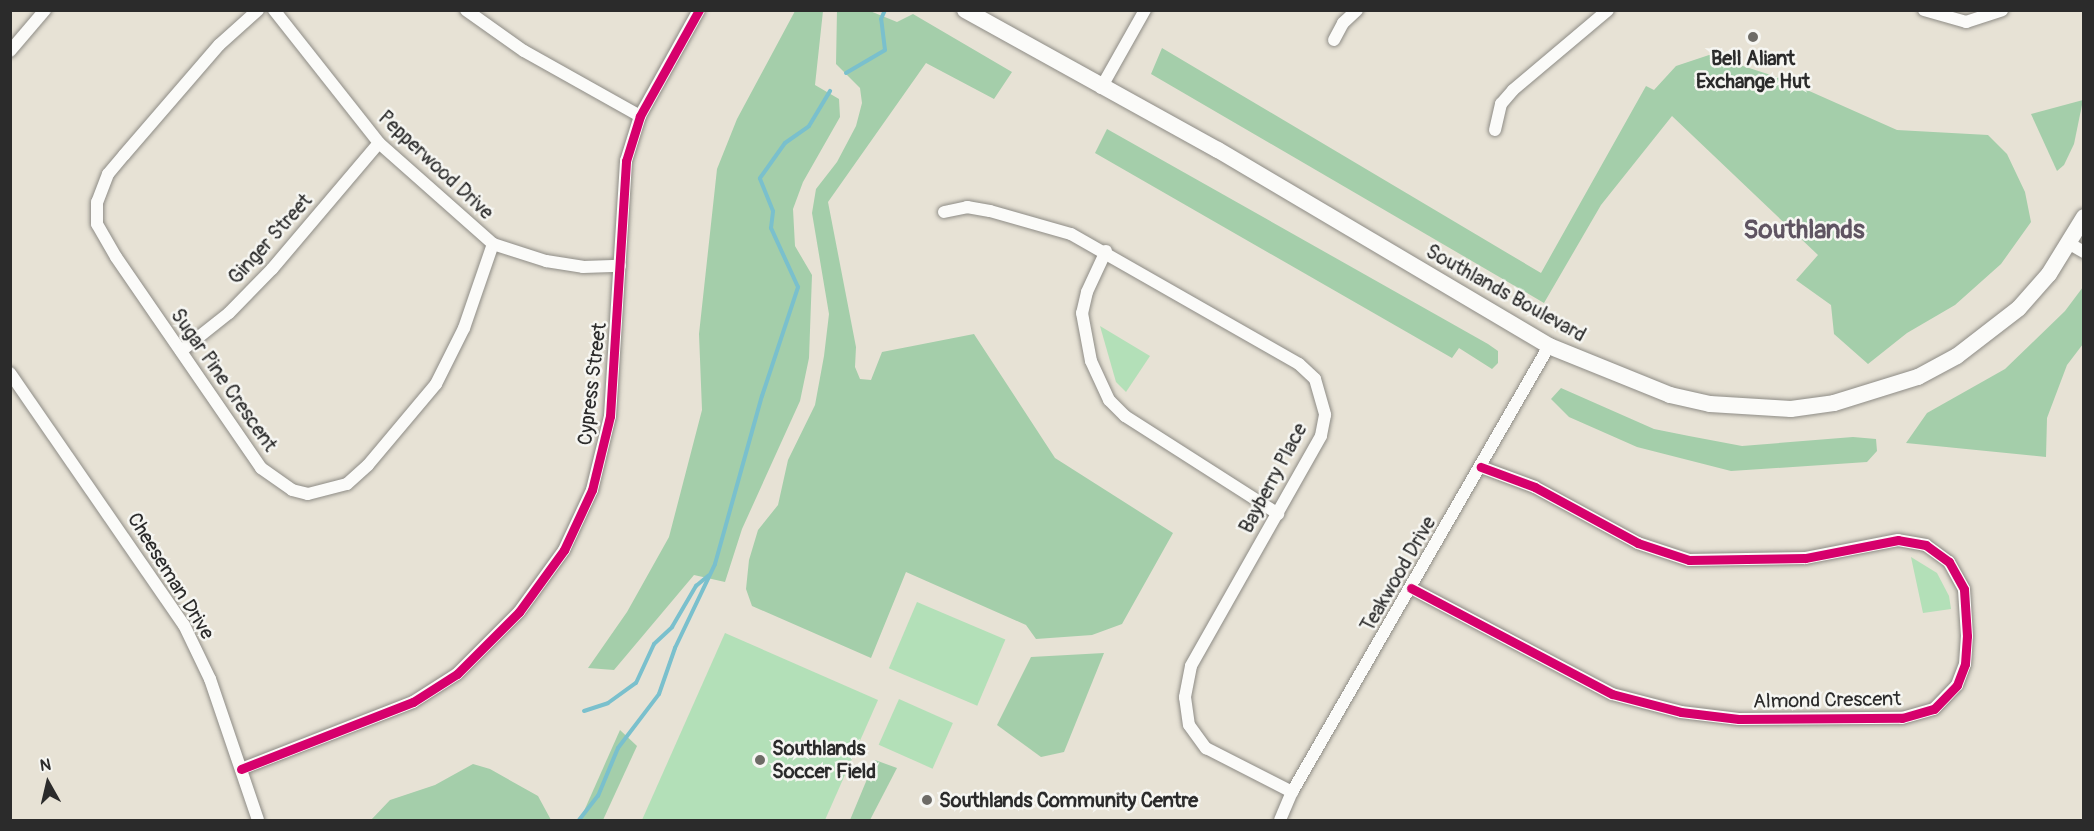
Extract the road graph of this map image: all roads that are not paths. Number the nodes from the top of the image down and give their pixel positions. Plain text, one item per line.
1 (45, 10) edge
2 (258, 10) edge
3 (274, 10) edge
4 (466, 10) edge
5 (699, 10) edge
6 (965, 10) edge
7 (1145, 10) edge
8 (1357, 10) edge
9 (1608, 10) edge
10 (1924, 10) edge
11 (2002, 10) edge
12 (1334, 40) dead end
13 (10, 51) edge
14 (1101, 88) junction
15 (640, 116) junction
16 (1495, 130) dead end
17 (380, 143) junction
18 (944, 212) dead end
19 (2084, 217) edge
20 (493, 244) junction
21 (2077, 248) edge
22 (1106, 251) junction
23 (620, 266) junction
24 (1549, 346) junction
25 (181, 351) junction
26 (10, 373) edge
27 (1480, 467) junction
28 (1278, 514) junction
29 (1411, 588) junction
30 (241, 769) junction
31 (1292, 792) junction
32 (258, 820) edge
33 (1280, 820) edge

1 - 13 street
2 - 25 street, Sugar Pine Crescent
3 - 17 street, Pepperwood Drive
4 - 15 street
5 - 15 street, Cypress Street
6 - 14 main road, Southlands Boulevard
7 - 14 street
8 - 12 street
9 - 16 street
10 - 11 street
14 - 24 main road, Southlands Boulevard
15 - 23 street, Cypress Street
17 - 20 street, Pepperwood Drive
17 - 25 street, Ginger Street
18 - 22 street, Bayberry Place
19 - 21 main road, Southlands Boulevard
20 - 23 street, Pepperwood Drive
20 - 25 street, Sugar Pine Crescent
21 - 24 main road, Southlands Boulevard
22 - 28 street
22 - 28 street, Bayberry Place
23 - 30 street, Cypress Street
24 - 27 street, Teakwood Drive
26 - 30 street, Cheeseman Drive
27 - 29 street, Teakwood Drive
27 - 29 street, Almond Crescent
28 - 31 street, Bayberry Place
29 - 31 street, Teakwood Drive
30 - 32 street, Cheeseman Drive
31 - 33 street, Teakwood Drive

